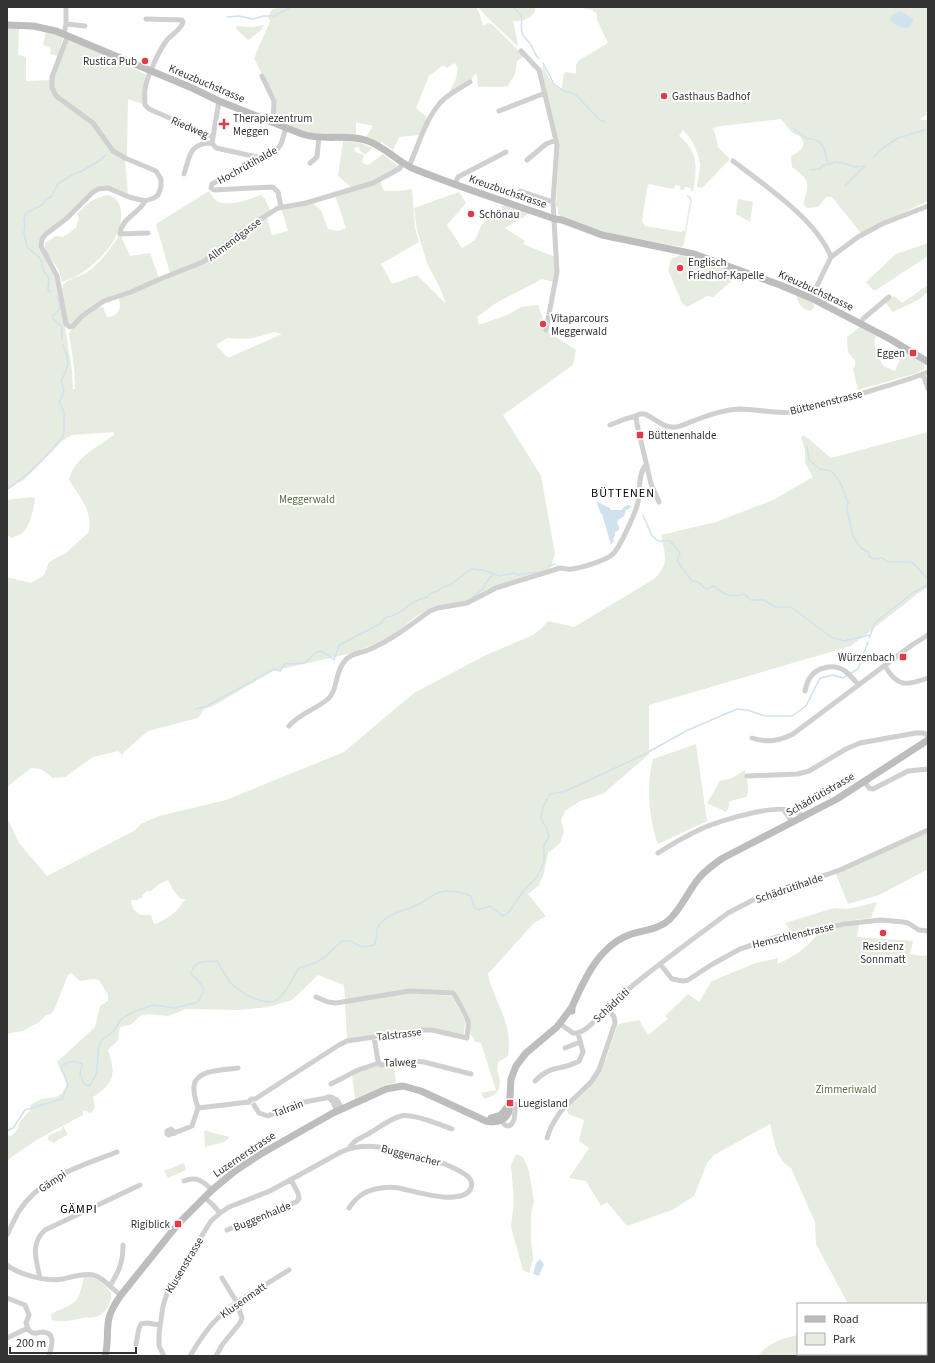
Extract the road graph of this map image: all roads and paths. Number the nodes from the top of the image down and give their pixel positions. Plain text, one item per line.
1 (66, 7) edge
2 (146, 19) dead end
3 (66, 24) junction
4 (7, 25) edge
5 (85, 26) dead end
6 (66, 35) junction
7 (521, 51) dead end
8 (152, 71) junction
9 (262, 76) dead end
10 (470, 82) dead end
11 (545, 93) junction
12 (219, 101) junction
13 (499, 111) dead end
14 (274, 123) junction
15 (286, 128) junction
16 (213, 136) junction
17 (319, 137) junction
18 (556, 140) junction
19 (212, 143) junction
20 (506, 152) dead end
21 (262, 158) junction
22 (527, 160) dead end
23 (733, 161) dead end
24 (310, 163) dead end
25 (406, 165) junction
26 (184, 174) dead end
27 (455, 184) junction
28 (520, 191) dead end
29 (145, 201) junction
30 (553, 202) junction
31 (928, 206) edge
32 (281, 207) junction
33 (555, 218) junction
34 (148, 233) dead end
35 (831, 256) junction
36 (889, 297) dead end
37 (811, 298) junction
38 (860, 323) junction
39 (546, 330) dead end
40 (928, 362) edge
41 (926, 373) edge
42 (928, 389) edge
43 (636, 416) junction
44 (610, 425) dead end
45 (647, 465) junction
46 (659, 502) dead end
47 (928, 636) edge
48 (885, 666) junction
49 (928, 678) edge
50 (859, 685) junction
51 (805, 691) dead end
52 (289, 726) dead end
53 (928, 736) edge
54 (752, 738) dead end
55 (928, 740) edge
56 (928, 769) edge
57 (747, 776) dead end
58 (864, 781) junction
59 (784, 810) junction
60 (803, 817) junction
61 (793, 822) junction
62 (928, 830) edge
63 (658, 853) dead end
64 (928, 932) edge
65 (660, 964) junction
66 (316, 997) dead end
67 (607, 1007) junction
68 (561, 1025) junction
69 (578, 1033) junction
70 (374, 1037) junction
71 (580, 1042) junction
72 (564, 1048) dead end
73 (379, 1064) junction
74 (238, 1068) dead end
75 (471, 1074) dead end
76 (535, 1081) dead end
77 (331, 1084) dead end
78 (253, 1102) junction
79 (513, 1104) junction
80 (198, 1108) junction
81 (339, 1110) junction
82 (500, 1118) junction
83 (452, 1129) dead end
84 (175, 1133) dead end
85 (547, 1138) dead end
86 (349, 1149) junction
87 (117, 1152) dead end
88 (291, 1180) junction
89 (184, 1181) dead end
90 (140, 1185) dead end
91 (208, 1194) junction
92 (349, 1208) dead end
93 (220, 1212) junction
94 (227, 1230) dead end
95 (7, 1235) edge
96 (123, 1246) dead end
97 (7, 1265) edge
98 (289, 1270) dead end
99 (40, 1278) junction
100 (222, 1278) dead end
101 (110, 1286) junction
102 (120, 1295) junction
103 (7, 1298) edge
104 (237, 1303) junction
105 (160, 1325) junction
106 (28, 1328) junction
107 (7, 1338) edge
108 (136, 1344) dead end
109 (49, 1356) edge
110 (105, 1356) edge
111 (164, 1356) edge
112 (190, 1356) edge
113 (216, 1356) edge

1 - 3 street
2 - 8 street
3 - 5 street
3 - 6 street
4 - 6 main road, Kreuzbuchstrasse
6 - 8 main road, Kreuzbuchstrasse
6 - 29 street
7 - 11 street
8 - 12 main road, Kreuzbuchstrasse
8 - 16 street, Riedweg
9 - 14 street
10 - 25 street
11 - 13 street
11 - 18 street
12 - 14 main road, Kreuzbuchstrasse
12 - 16 street
14 - 15 main road, Kreuzbuchstrasse
15 - 17 main road, Kreuzbuchstrasse
15 - 21 street, Hochrütihalde
16 - 19 street, Riedweg
17 - 24 street
17 - 25 main road, Kreuzbuchstrasse
18 - 22 street
18 - 30 street
19 - 21 street, Riedweg
19 - 26 street
20 - 27 street
21 - 32 street, Hochrütihalde
23 - 35 street
25 - 27 main road, Kreuzbuchstrasse
25 - 32 street, Allmendgasse
27 - 33 main road, Kreuzbuchstrasse
28 - 30 street
29 - 32 street, Allmendgasse
29 - 34 street
30 - 33 street
31 - 35 street
33 - 37 main road, Kreuzbuchstrasse
33 - 39 street
35 - 37 street
36 - 38 street
37 - 38 main road, Kreuzbuchstrasse
38 - 40 main road, Kreuzbuchstrasse
41 - 42 street
41 - 43 street, Büttenenstrasse
43 - 44 street
43 - 45 street
45 - 46 street
45 - 52 street
47 - 48 street
48 - 49 street
48 - 50 street
50 - 51 street
50 - 54 street
53 - 57 street
55 - 58 main road, Schädrütistrasse
56 - 58 street
58 - 60 main road, Schädrütistrasse
59 - 60 street
59 - 61 street
59 - 63 street
60 - 61 main road, Schädrütistrasse
61 - 68 main road, Schädrütistrasse
62 - 65 street, Schädrütihalde
64 - 65 street, Hemschlenstrasse
65 - 67 street, Schädrüti
66 - 70 street, Talstrasse
67 - 69 street, Schädrüti
67 - 85 street
68 - 69 street
68 - 79 main road
69 - 71 street
70 - 73 street, Talweg
70 - 78 street, Talstrasse
71 - 72 street
71 - 76 street
73 - 75 street, Talweg
73 - 77 street
74 - 80 street
78 - 80 street
78 - 81 street, Talrain
79 - 82 main road
79 - 82 street
80 - 84 street
81 - 82 main road, Luzernerstrasse
81 - 91 main road, Luzernerstrasse
83 - 86 street
86 - 88 street, Buggenacher
86 - 92 street, Buggenacher
87 - 95 street, Gämpi
88 - 93 street, Buggenacher
88 - 94 street, Buggenhalde
89 - 91 street
90 - 99 street
91 - 93 street
91 - 102 main road, Luzernerstrasse
93 - 105 street, Klusenstrasse
96 - 101 street
97 - 99 street
98 - 104 street, Klusenmatt
99 - 101 street
100 - 104 street
101 - 102 street
102 - 110 main road, Luzernerstrasse
103 - 106 street
104 - 112 street, Klusenmatt
104 - 113 street
105 - 108 street
105 - 111 street, Klusenstrasse
106 - 107 street
106 - 109 street

